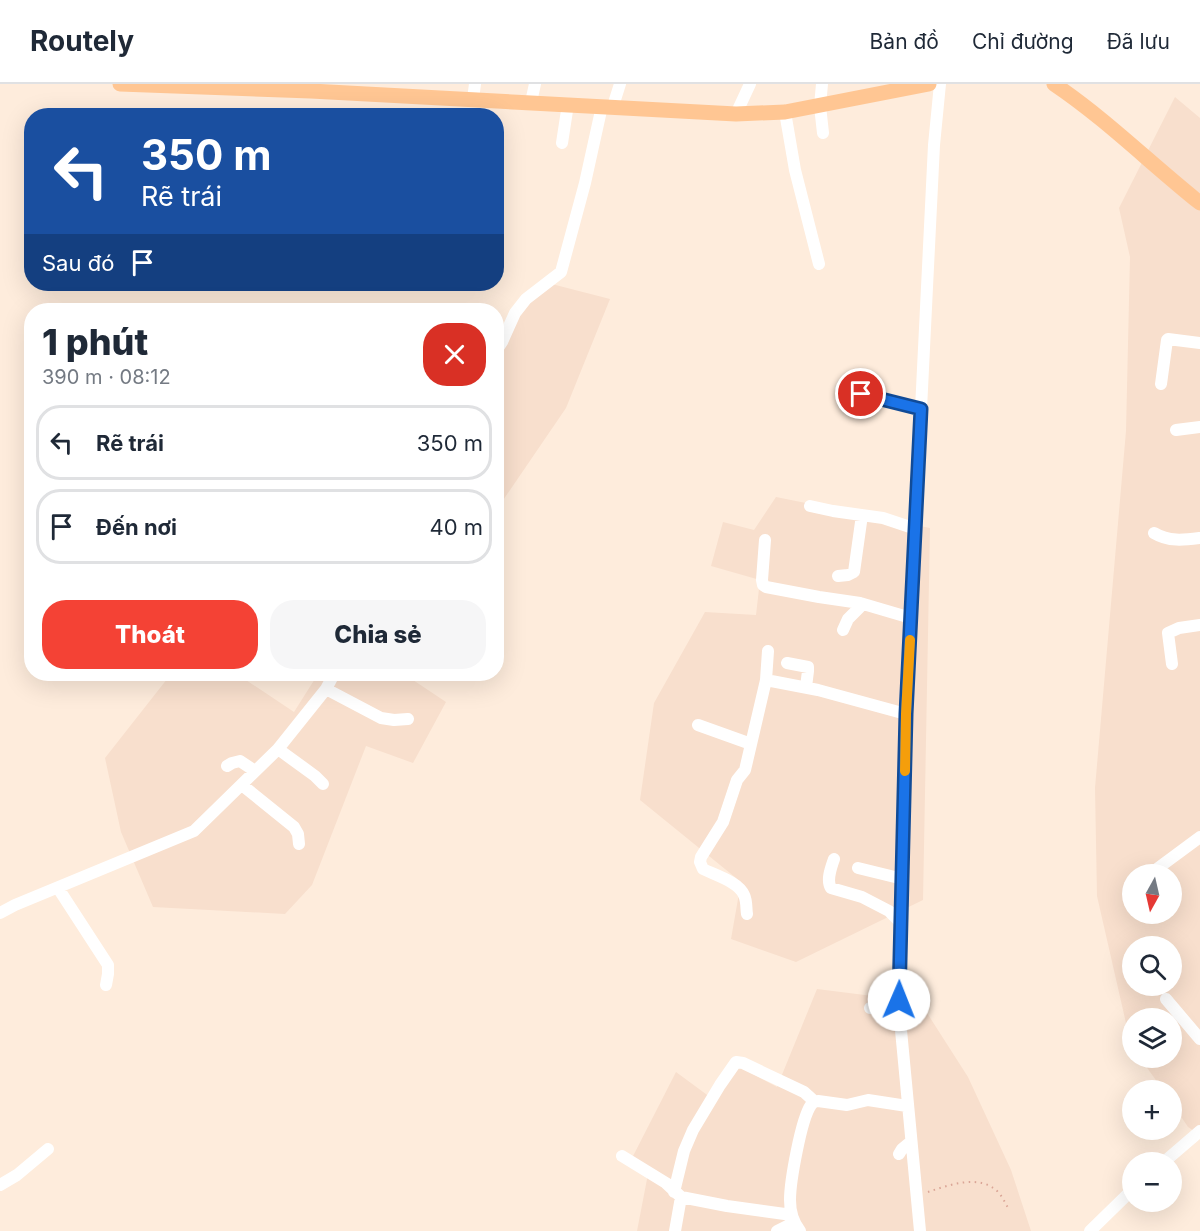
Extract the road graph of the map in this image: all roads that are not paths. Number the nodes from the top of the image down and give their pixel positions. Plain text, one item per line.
1 (120, 84) edge
2 (535, 84) edge
3 (621, 84) edge
4 (750, 84) edge
5 (822, 84) edge
6 (929, 84) edge
7 (940, 84) edge
8 (1054, 84) edge
9 (300, 87) edge
10 (474, 92) edge
11 (531, 102) junction
12 (568, 104) junction
13 (607, 106) junction
14 (820, 106) junction
15 (785, 112) junction
16 (736, 114) junction
17 (823, 133) dead end
18 (562, 143) dead end
19 (1200, 203) edge
20 (819, 264) dead end
21 (504, 337) edge
22 (1200, 343) edge
23 (1161, 384) dead end
24 (841, 389) dead end
25 (921, 409) junction
26 (1200, 426) edge
27 (1176, 430) dead end
28 (810, 506) dead end
29 (862, 515) junction
30 (916, 529) junction
31 (1155, 533) dead end
32 (1200, 538) edge
33 (765, 540) dead end
34 (838, 576) dead end
35 (860, 603) junction
36 (911, 618) junction
37 (1200, 625) edge
38 (843, 630) dead end
39 (768, 651) dead end
40 (787, 663) dead end
41 (1172, 664) dead end
42 (766, 680) junction
43 (330, 681) edge
44 (806, 687) junction
45 (326, 688) junction
46 (906, 714) junction
47 (408, 719) dead end
48 (698, 725) dead end
49 (752, 744) junction
50 (278, 749) junction
51 (227, 766) dead end
52 (255, 771) junction
53 (323, 784) dead end
54 (242, 785) junction
55 (1200, 837) edge
56 (299, 844) dead end
57 (834, 859) dead end
58 (1164, 864) edge
59 (858, 868) dead end
60 (903, 879) junction
61 (58, 888) junction
62 (0, 913) edge
63 (747, 914) dead end
64 (901, 923) junction
65 (106, 985) dead end
66 (1166, 999) dead end
67 (899, 1000) junction
68 (870, 1008) dead end
69 (1200, 1039) edge
70 (814, 1101) junction
71 (908, 1106) junction
72 (1200, 1131) edge
73 (48, 1149) dead end
74 (912, 1151) junction
75 (1176, 1152) edge
76 (899, 1154) dead end
77 (622, 1156) dead end
78 (0, 1185) edge
79 (678, 1194) junction
80 (1122, 1200) edge
81 (796, 1224) edge
82 (675, 1231) edge
83 (777, 1231) edge
84 (920, 1231) edge
85 (1090, 1231) edge

1 - 9 main road
2 - 11 street
3 - 13 street
4 - 16 street
5 - 14 street
6 - 14 main road
7 - 25 street
8 - 19 main road
9 - 10 main road
10 - 11 main road
11 - 12 main road
12 - 13 main road
12 - 18 street
13 - 16 main road
13 - 21 street
14 - 15 main road
14 - 17 street
15 - 16 main road
15 - 20 street
22 - 23 street
24 - 25 street
25 - 30 street
26 - 27 street
28 - 29 street
29 - 30 street
29 - 34 street
30 - 36 street
31 - 32 street
33 - 35 street
35 - 36 street
35 - 38 street
36 - 46 street
37 - 41 street
39 - 42 street
40 - 44 street
42 - 44 street
42 - 49 street
43 - 45 street
44 - 46 street
45 - 47 street
45 - 50 street
46 - 60 street
48 - 49 street
49 - 63 street
50 - 52 street
50 - 53 street
51 - 52 street
52 - 54 street
54 - 56 street
54 - 61 street
55 - 58 street
57 - 64 street
59 - 60 street
60 - 64 street
61 - 62 street
61 - 65 street
64 - 67 street
66 - 69 street
67 - 68 street
67 - 71 street
70 - 71 street
70 - 79 street
70 - 81 street
71 - 74 street
72 - 75 street
73 - 78 street
74 - 76 street
74 - 84 street
77 - 79 street
79 - 81 street
79 - 82 street
80 - 85 street
81 - 83 street

